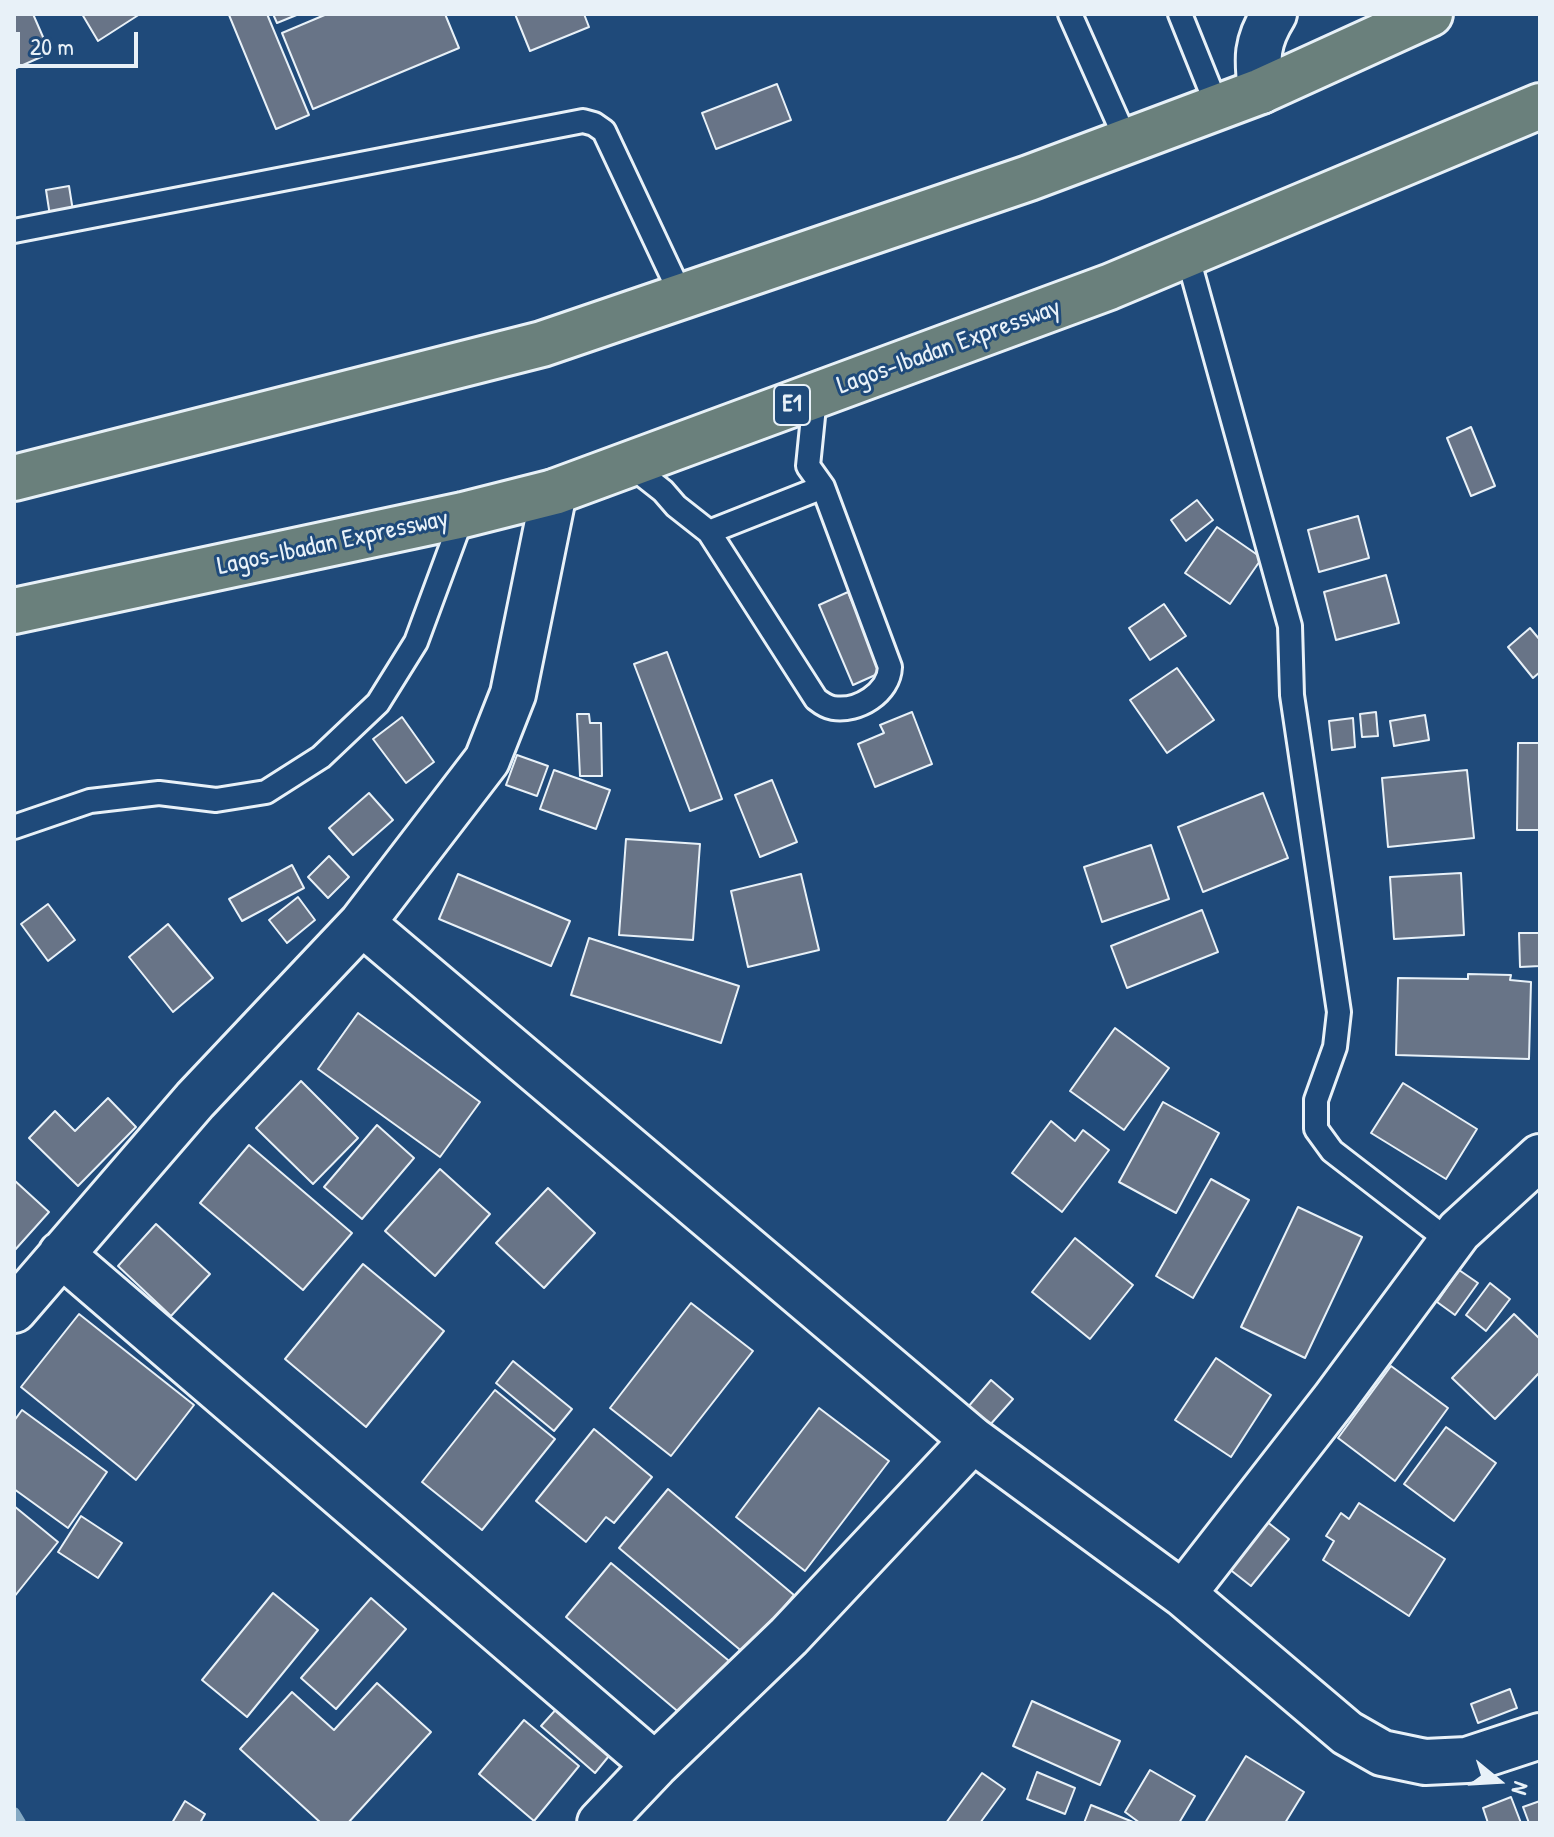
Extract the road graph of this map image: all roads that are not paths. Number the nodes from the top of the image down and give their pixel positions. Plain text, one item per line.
1 (1070, 14) edge
2 (1180, 14) edge
3 (1274, 14) edge
4 (1430, 14) edge
5 (1261, 91) junction
6 (1217, 106) junction
7 (1540, 106) edge
8 (1127, 142) junction
9 (14, 231) edge
10 (1187, 254) junction
11 (682, 297) junction
12 (815, 397) junction
13 (630, 465) junction
14 (14, 478) edge
15 (823, 487) junction
16 (554, 492) junction
17 (463, 515) junction
18 (709, 532) junction
19 (14, 611) edge
20 (14, 827) edge
21 (362, 923) junction
22 (1540, 1157) edge
23 (1450, 1242) junction
24 (61, 1254) junction
25 (14, 1310) edge
26 (973, 1440) junction
27 (1183, 1594) junction
28 (1540, 1736) edge
29 (655, 1765) junction
30 (600, 1823) edge

1 - 8 lane
2 - 6 lane
3 - 5 street
4 - 5 highway
5 - 6 highway
6 - 8 highway
7 - 10 highway, Lagos-Ibadan Expressway / E1
8 - 11 highway
9 - 11 lane
10 - 12 highway, Lagos-Ibadan Expressway / E1
10 - 23 lane
11 - 14 highway
12 - 13 highway, Lagos-Ibadan Expressway / E1
12 - 15 lane
13 - 16 highway, Lagos-Ibadan Expressway / E1
13 - 18 lane
15 - 18 lane
15 - 18 lane
16 - 17 highway, Lagos-Ibadan Expressway / E1
16 - 21 street
17 - 19 highway, Lagos-Ibadan Expressway / E1
17 - 20 lane
21 - 24 street
21 - 26 street
22 - 23 street
23 - 27 street
24 - 25 street
24 - 29 street
26 - 27 street
26 - 29 street
27 - 28 street
29 - 30 street

